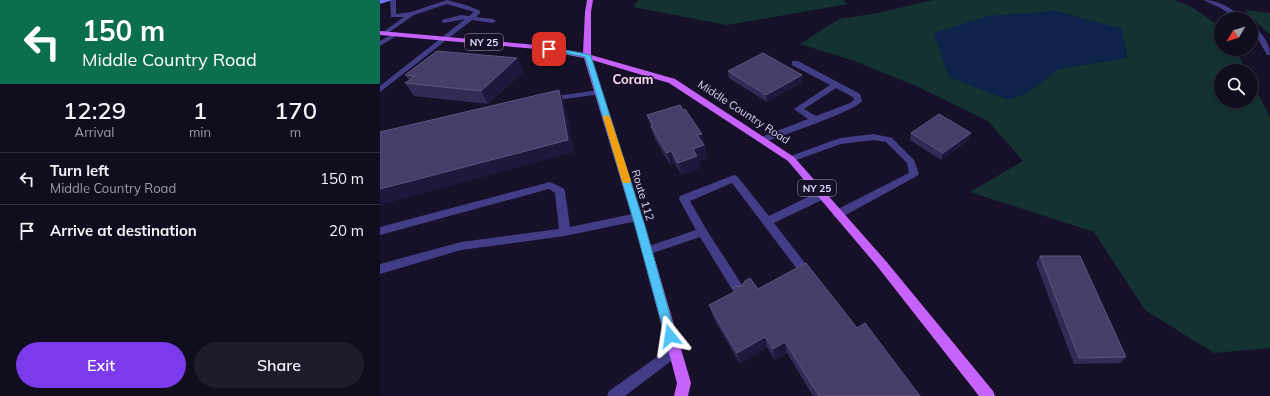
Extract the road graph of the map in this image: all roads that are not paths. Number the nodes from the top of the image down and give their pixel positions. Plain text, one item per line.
1 (389, 0) edge
2 (392, 0) edge
3 (590, 0) edge
4 (1206, 0) edge
5 (446, 1) edge
6 (380, 2) edge
7 (440, 9) dead end
8 (1230, 12) edge
9 (460, 13) junction
10 (412, 14) junction
11 (433, 14) dead end
12 (452, 16) dead end
13 (424, 17) junction
14 (470, 18) junction
15 (444, 21) dead end
16 (493, 21) dead end
17 (382, 33) edge
18 (396, 34) junction
19 (1258, 34) edge
20 (446, 38) junction
21 (380, 44) edge
22 (1270, 54) edge
23 (587, 56) junction
24 (795, 63) dead end
25 (835, 85) junction
26 (380, 90) edge
27 (599, 92) junction
28 (537, 101) edge
29 (816, 120) junction
30 (762, 140) junction
31 (791, 159) junction
32 (822, 195) junction
33 (838, 214) junction
34 (637, 217) junction
35 (767, 222) junction
36 (380, 231) edge
37 (565, 232) junction
38 (702, 232) junction
39 (647, 251) junction
40 (380, 269) edge
41 (804, 270) edge
42 (740, 292) edge
43 (674, 351) junction
44 (614, 396) edge
45 (681, 396) edge
46 (988, 396) edge

1 - 6 main road
2 - 10 street
3 - 23 main road, Route 112
4 - 8 street
5 - 10 street
5 - 14 street
7 - 13 street
9 - 12 street
9 - 14 street
9 - 15 street
10 - 13 street
10 - 17 street
11 - 13 street
14 - 16 street
14 - 20 street
17 - 18 main road, Middle Country Road / NY 25
18 - 20 main road, Middle Country Road / NY 25
18 - 21 street
19 - 22 street
20 - 23 main road, Middle Country Road / NY 25
20 - 26 street
23 - 27 main road, Route 112
23 - 30 main road, Middle Country Road / NY 25
24 - 25 street
25 - 29 street
25 - 29 street
27 - 28 street
27 - 34 main road, Route 112
29 - 30 street
30 - 31 main road, Middle Country Road / NY 25
31 - 32 main road, Middle Country Road / NY 25
31 - 33 street
32 - 33 main road, Middle Country Road / NY 25
32 - 35 street
33 - 46 main road, Middle Country Road / NY 25
34 - 37 street
34 - 39 main road, Route 112
35 - 38 street
35 - 41 street
36 - 37 street
37 - 40 street
38 - 39 street
38 - 42 street
39 - 43 main road, Route 112
43 - 44 street
43 - 45 main road, Route 112

